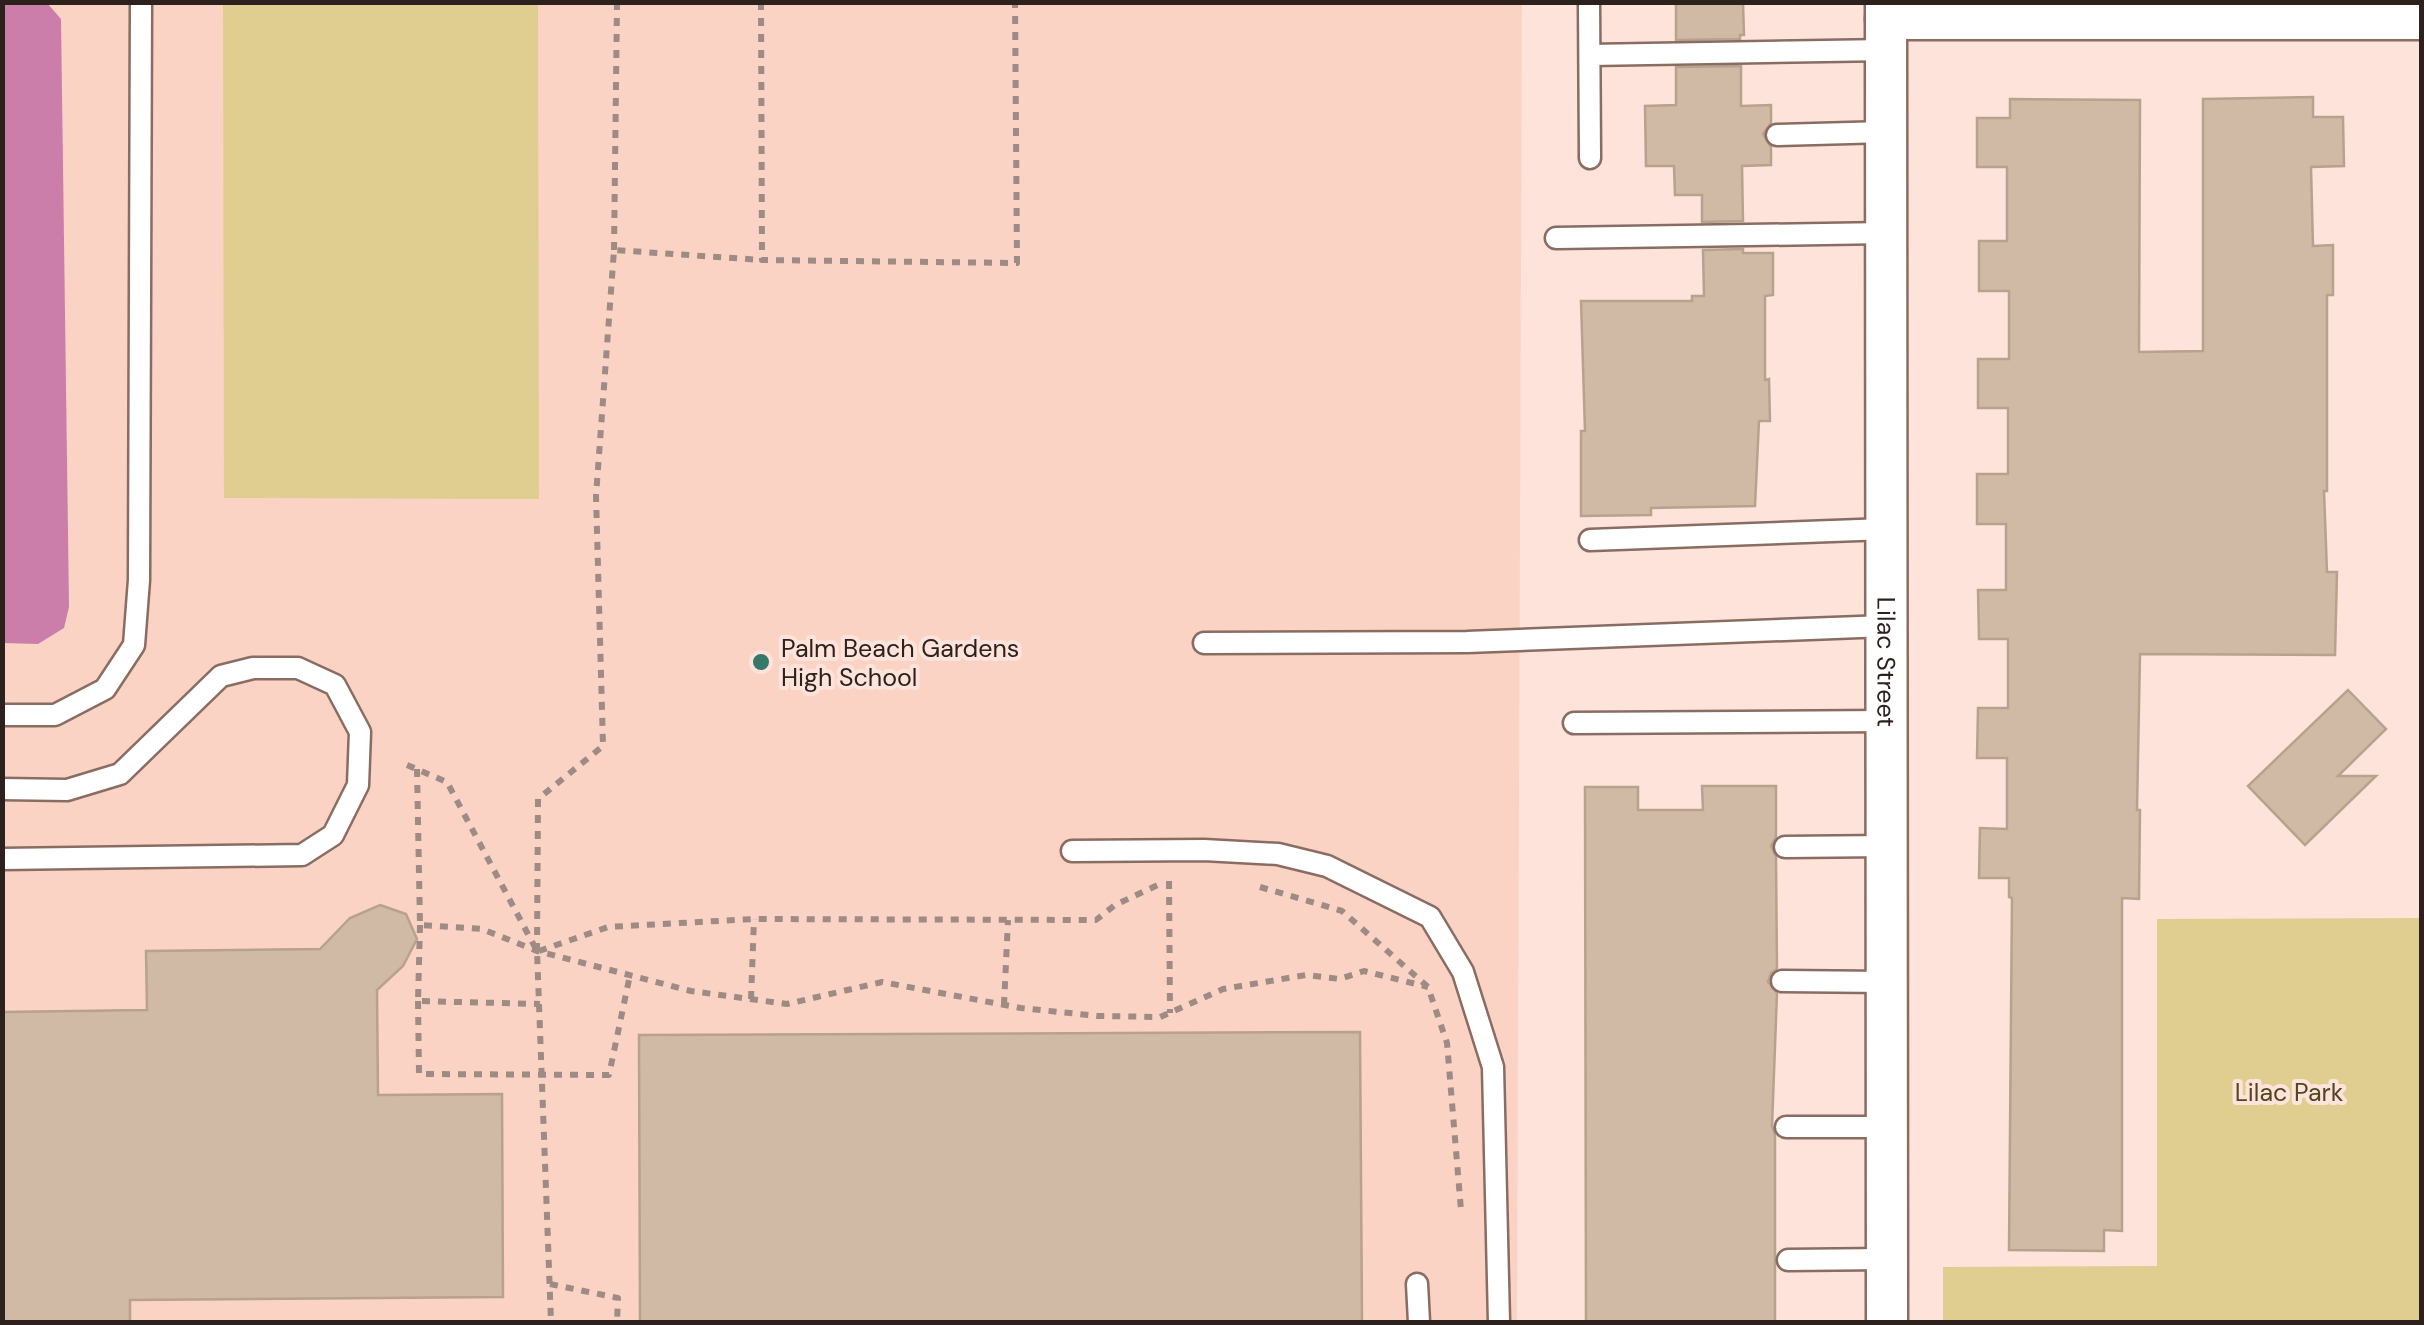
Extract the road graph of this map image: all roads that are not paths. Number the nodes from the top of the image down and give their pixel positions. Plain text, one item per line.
1 (141, 2) edge
2 (1589, 2) edge
3 (2422, 18) edge
4 (1886, 24) edge
5 (1590, 55) junction
6 (1886, 132) junction
7 (1777, 136) dead end
8 (1590, 158) dead end
9 (1886, 232) junction
10 (1556, 238) dead end
11 (1886, 529) junction
12 (1590, 540) dead end
13 (1886, 626) junction
14 (1204, 644) dead end
15 (2, 715) edge
16 (1886, 720) junction
17 (1574, 723) dead end
18 (2, 789) edge
19 (1886, 846) junction
20 (1786, 847) dead end
21 (1072, 851) dead end
22 (2, 859) edge
23 (1782, 981) dead end
24 (1886, 982) junction
25 (1886, 1127) junction
26 (1786, 1128) dead end
27 (1886, 1259) junction
28 (1788, 1260) dead end
29 (1417, 1284) dead end
30 (1418, 1322) edge
31 (1499, 1322) edge
32 (1887, 1322) edge

1 - 15 lane
2 - 5 lane
3 - 4 street
4 - 5 lane
4 - 6 street, Lilac Street
5 - 8 lane
6 - 7 lane
6 - 9 street, Lilac Street
9 - 10 lane
9 - 11 street, Lilac Street
11 - 12 lane
11 - 13 street, Lilac Street
13 - 14 lane
13 - 16 street, Lilac Street
16 - 17 lane
16 - 19 street, Lilac Street
18 - 22 lane
19 - 20 lane
19 - 24 street, Lilac Street
21 - 31 lane
23 - 24 lane
24 - 25 street, Lilac Street
25 - 26 lane
25 - 27 street, Lilac Street
27 - 28 lane
27 - 32 street, Lilac Street
29 - 30 lane

